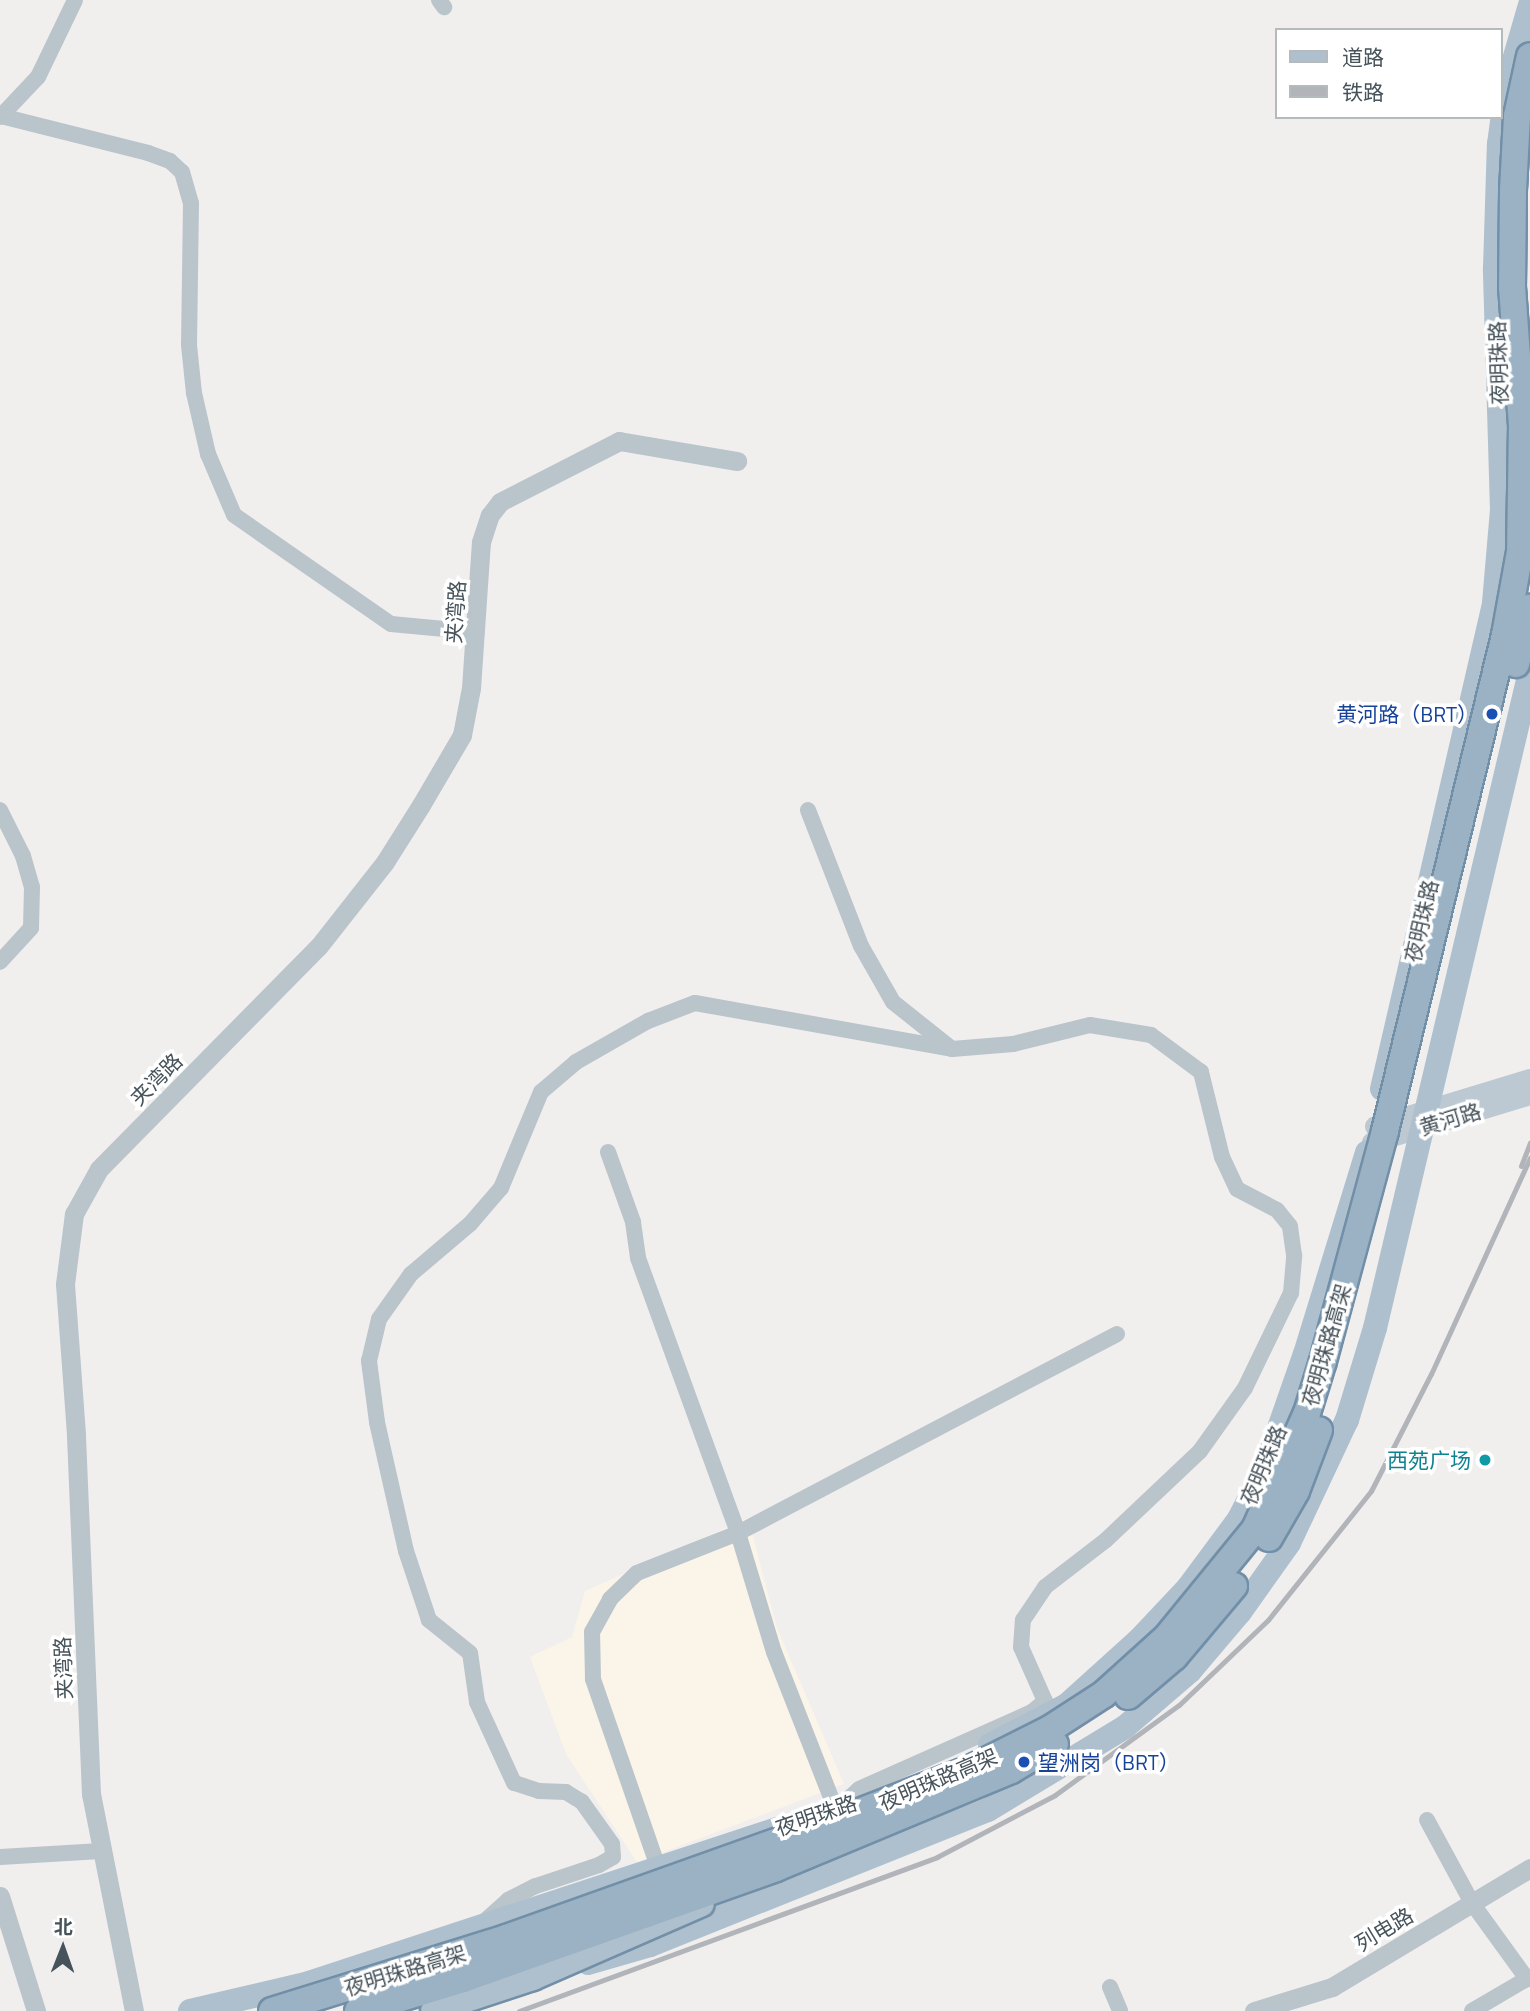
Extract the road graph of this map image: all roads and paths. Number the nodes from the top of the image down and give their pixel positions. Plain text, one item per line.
1 (75, 0) edge
2 (1530, 5) edge
3 (1530, 55) edge
4 (1, 117) edge
5 (1530, 266) edge
6 (1494, 268) junction
7 (737, 461) dead end
8 (1530, 608) edge
9 (477, 632) junction
10 (1530, 672) edge
11 (0, 810) edge
12 (808, 810) dead end
13 (0, 962) edge
14 (952, 1049) junction
15 (1530, 1079) edge
16 (1530, 1094) edge
17 (1423, 1119) junction
18 (1372, 1134) junction
19 (608, 1153) dead end
20 (1117, 1334) dead end
21 (738, 1533) junction
22 (836, 1810) junction
23 (1427, 1820) dead end
24 (101, 1851) junction
25 (0, 1857) edge
26 (658, 1867) junction
27 (776, 1868) junction
28 (1530, 1868) edge
29 (0, 1896) edge
30 (1472, 1903) junction
31 (474, 1932) junction
32 (1529, 1978) edge
33 (1110, 1987) dead end
34 (36, 2011) edge
35 (134, 2011) edge
36 (190, 2011) edge
37 (272, 2011) edge
38 (358, 2011) edge
39 (415, 2011) edge
40 (433, 2011) edge
41 (1120, 2011) edge
42 (1254, 2011) edge
43 (1472, 2011) edge

1 - 4 street
2 - 6 main road, 夜明珠路
3 - 37 highway, 夜明珠路高架, bridge
4 - 9 street
5 - 6 main road
6 - 18 main road, 夜明珠路
7 - 9 street, 夹湾路
8 - 27 highway, 夜明珠路高架, bridge
9 - 24 street, 夹湾路
10 - 17 main road
11 - 13 street
12 - 14 street
14 - 22 street
14 - 31 street
15 - 17 main road, 黄河路
16 - 17 main road, 黄河路
17 - 18 main road, 黄河路
17 - 39 main road
18 - 22 main road, 夜明珠路
19 - 21 street
20 - 21 street
21 - 22 street
21 - 26 street
22 - 26 main road, 夜明珠路
23 - 30 street
24 - 25 street
24 - 35 street, 夹湾路
26 - 31 main road, 夜明珠路
27 - 38 highway, 夜明珠路高架, bridge
27 - 40 main road, bridge
28 - 30 street, 列电路
29 - 34 street
30 - 32 street
30 - 42 street, 列电路
31 - 36 main road, 夜明珠路
32 - 43 street
33 - 41 street

